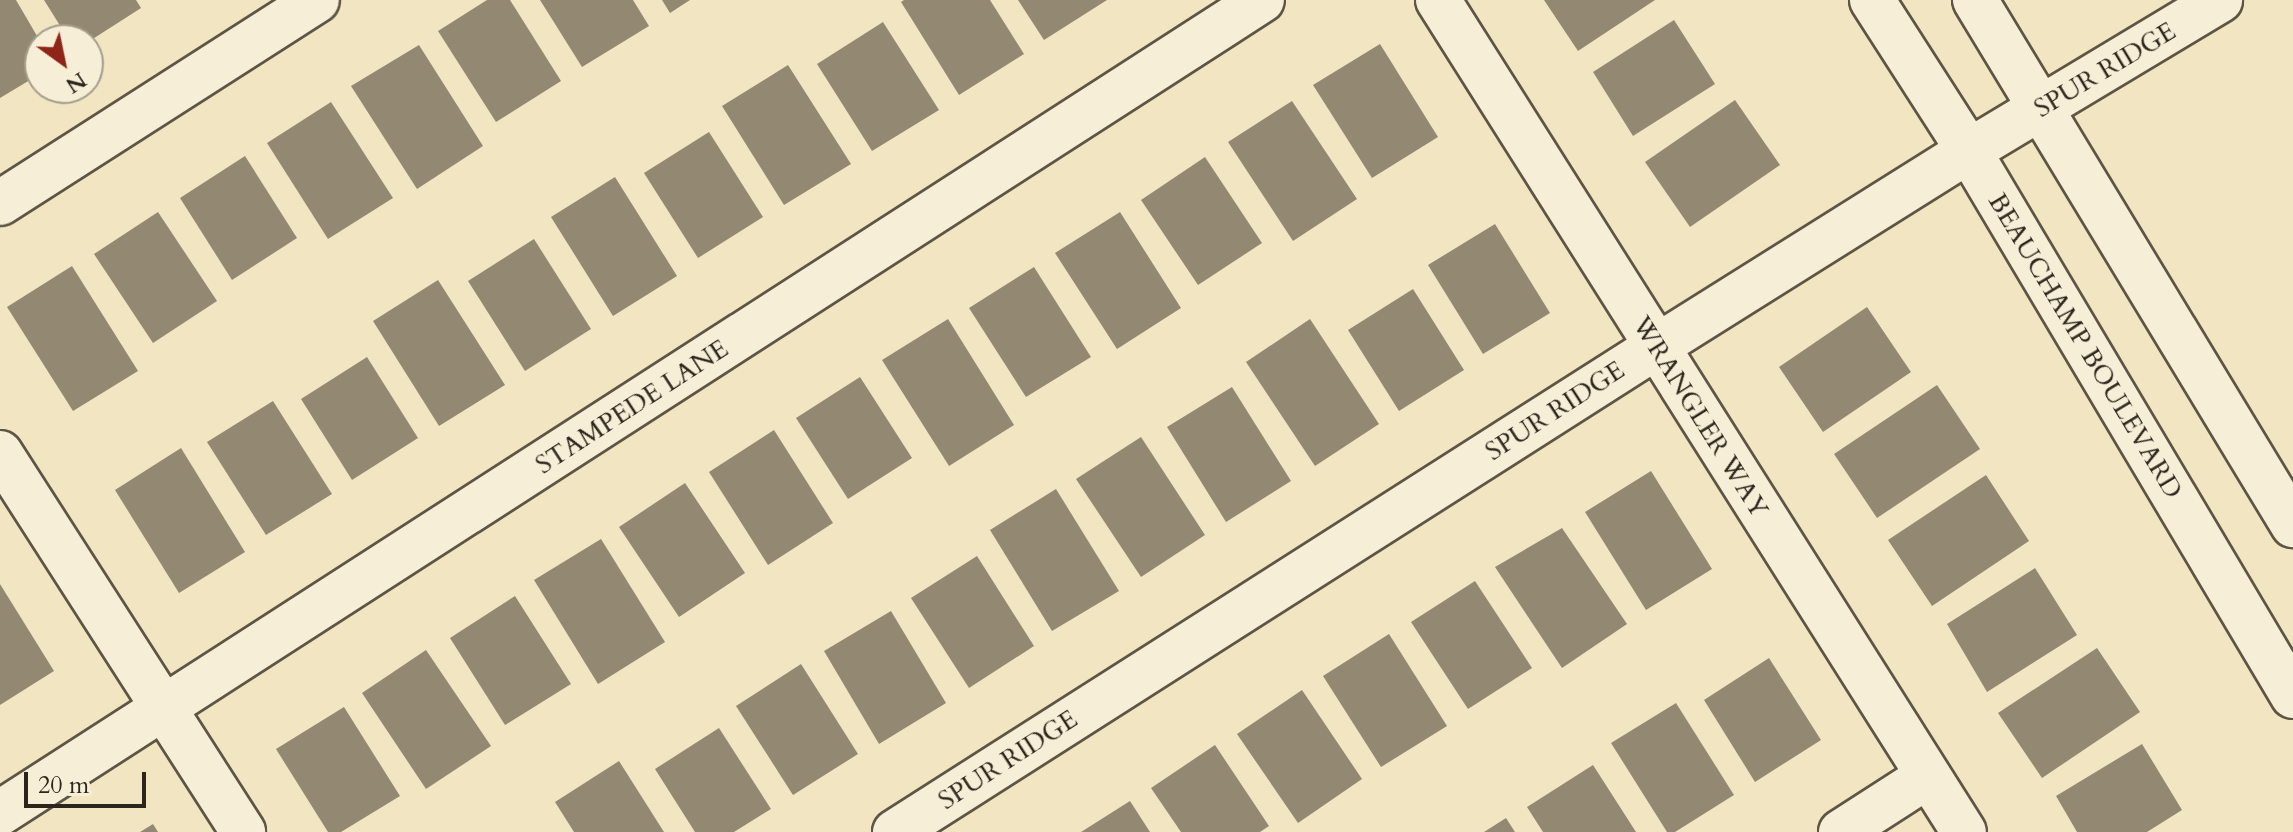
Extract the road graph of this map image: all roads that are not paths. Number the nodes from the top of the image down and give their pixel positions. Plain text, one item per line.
1 (317, 0) edge
2 (1262, 0) edge
3 (1438, 0) edge
4 (1872, 0) edge
5 (1975, 0) edge
6 (2220, 0) edge
7 (2042, 110) junction
8 (1969, 151) junction
9 (0, 203) edge
10 (1656, 347) junction
11 (0, 453) edge
12 (2293, 525) edge
13 (2293, 696) edge
14 (165, 708) junction
15 (1928, 776) junction
16 (0, 813) edge
17 (243, 832) edge
18 (895, 832) edge
19 (1841, 832) edge
20 (1964, 832) edge

1 - 9 street
2 - 14 street, STAMPEDE LANE
3 - 10 street, WRANGLER WAY
4 - 8 street, BEAUCHAMP BOULEVARD
5 - 7 street
6 - 7 street, SPUR RIDGE
7 - 8 street, SPUR RIDGE
7 - 12 street
8 - 10 street, SPUR RIDGE
8 - 13 street, BEAUCHAMP BOULEVARD
10 - 15 street, WRANGLER WAY
10 - 18 street, SPUR RIDGE
11 - 14 street
14 - 16 street, STAMPEDE LANE
14 - 17 street
15 - 19 street
15 - 20 street, WRANGLER WAY

